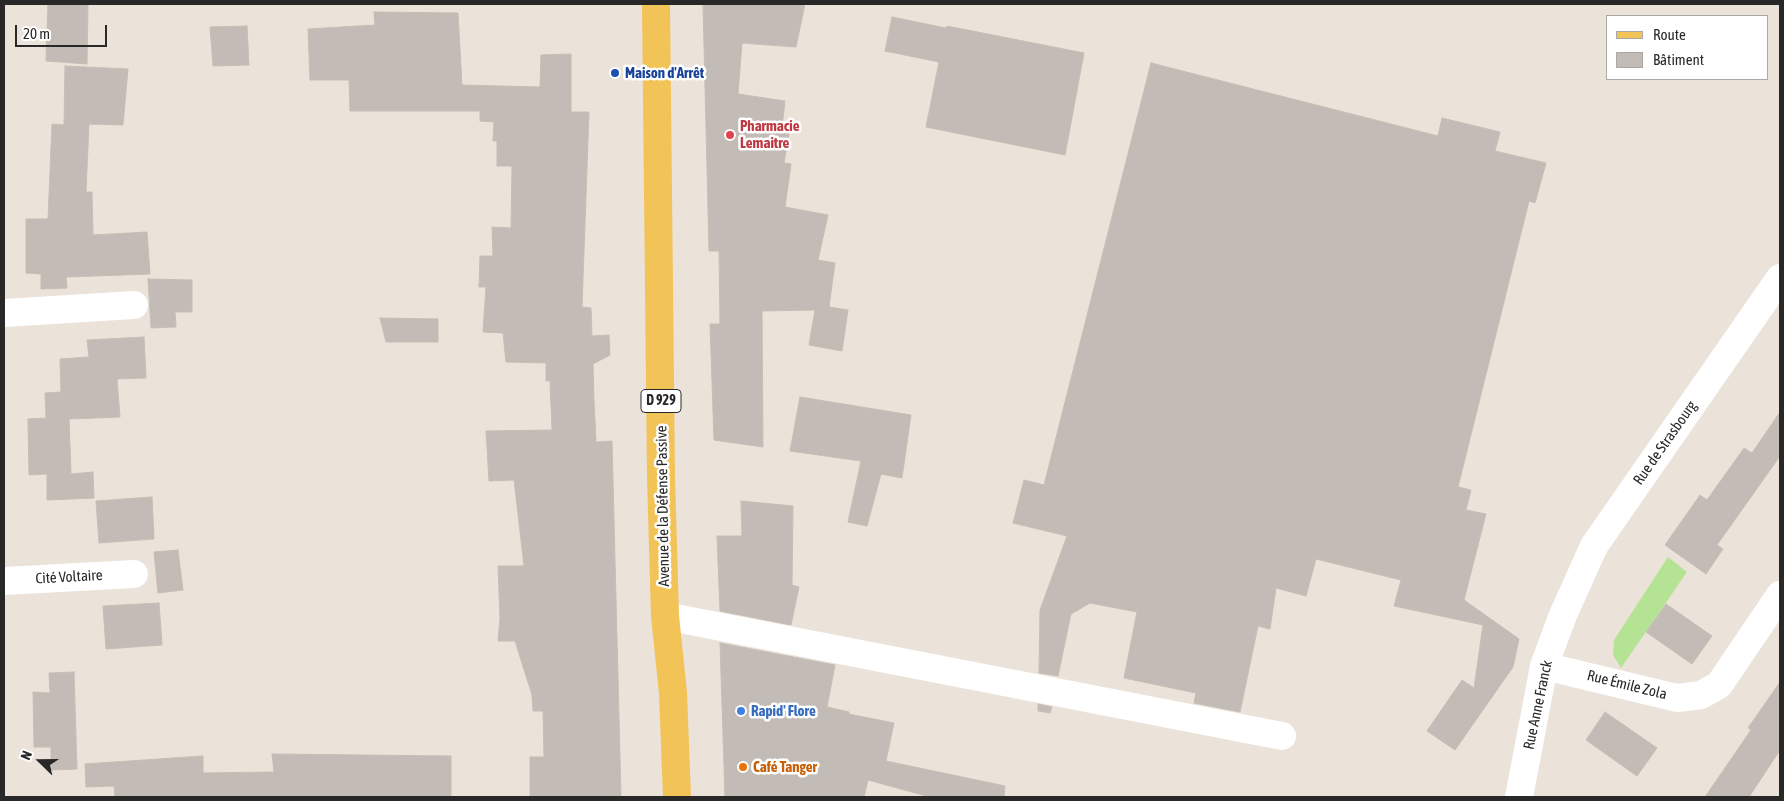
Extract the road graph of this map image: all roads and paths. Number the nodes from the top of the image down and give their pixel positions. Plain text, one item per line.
1 (656, 4) edge
2 (1780, 278) edge
3 (134, 305) dead end
4 (4, 313) edge
5 (134, 574) dead end
6 (4, 581) edge
7 (1780, 595) edge
8 (1563, 614) joint
9 (665, 616) junction
10 (1544, 666) junction
11 (1282, 736) dead end
12 (676, 797) edge
13 (1519, 797) edge

1 - 9 main road, Avenue de la Défense Passive / D 929
2 - 8 street, Rue de Strasbourg
3 - 4 street
5 - 6 street, Cité Voltaire
7 - 10 street, Rue Émile Zola
8 - 10 street, Rue Anne Franck
9 - 11 street
9 - 12 main road, Avenue de la Défense Passive / D 929
10 - 13 street, Rue Anne Franck

